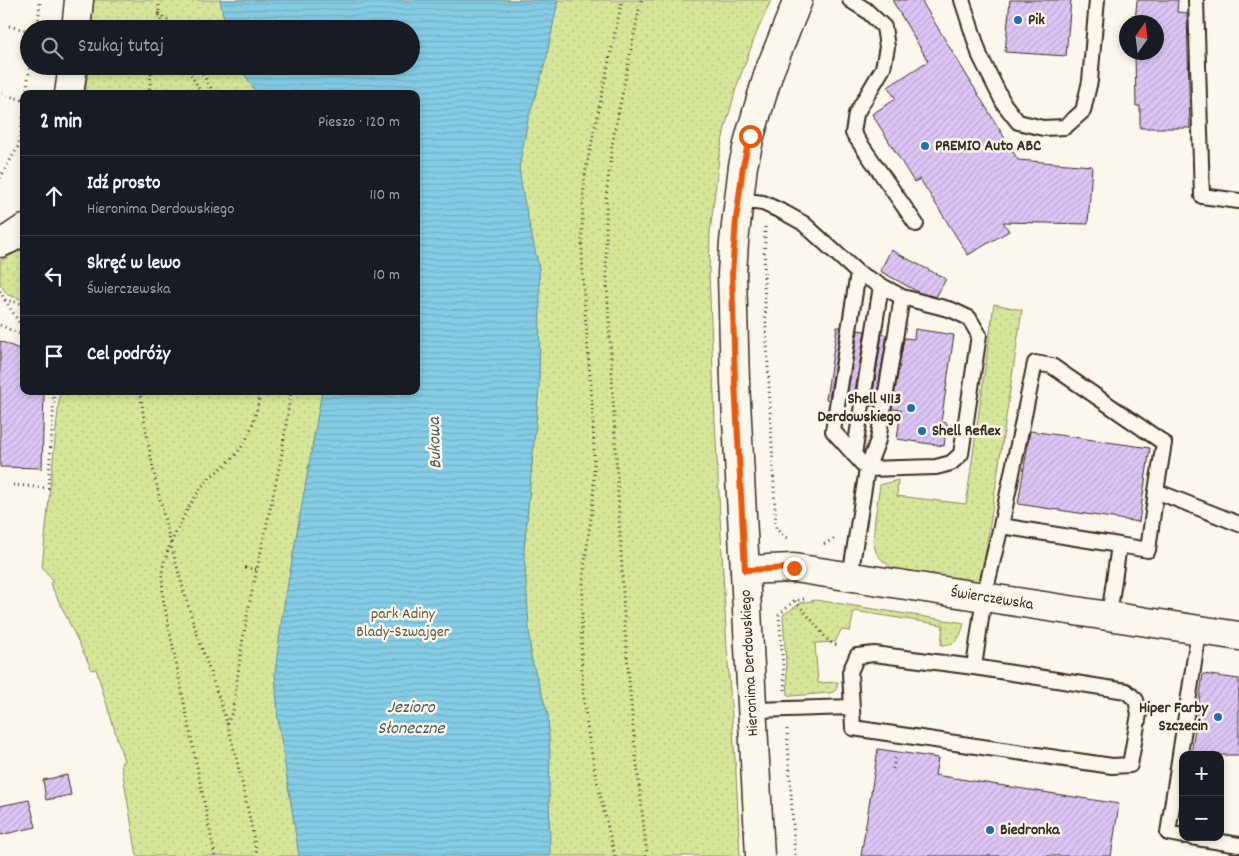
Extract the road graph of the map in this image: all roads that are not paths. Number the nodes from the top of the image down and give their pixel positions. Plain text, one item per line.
1 (79, 0) edge
2 (798, 0) edge
3 (850, 0) edge
4 (962, 0) edge
5 (1096, 0) edge
6 (1196, 0) edge
7 (77, 20) edge
8 (72, 75) edge
9 (70, 90) edge
10 (738, 200) junction
11 (1239, 201) edge
12 (916, 224) dead end
13 (20, 231) edge
14 (0, 243) edge
15 (858, 273) junction
16 (881, 286) junction
17 (902, 297) junction
18 (854, 455) junction
19 (867, 470) junction
20 (1156, 491) junction
21 (1239, 524) edge
22 (1001, 526) junction
23 (1120, 545) junction
24 (745, 570) junction
25 (850, 577) junction
26 (984, 597) junction
27 (1109, 616) junction
28 (1199, 630) junction
29 (1239, 636) edge
30 (974, 667) junction
31 (852, 707) junction
32 (752, 710) junction
33 (1179, 835) edge
34 (1212, 841) edge
35 (1239, 846) edge
36 (760, 856) edge

1 - 7 main road
2 - 10 main road, Hieronima Derdowskiego
3 - 12 lane
4 - 5 lane
6 - 11 lane
8 - 9 main road
10 - 15 lane
10 - 24 main road, Hieronima Derdowskiego
13 - 14 main road
15 - 16 lane
15 - 18 lane
16 - 17 lane
16 - 18 lane
17 - 19 lane
17 - 19 lane
18 - 19 lane
19 - 25 lane
20 - 21 lane
20 - 22 lane
20 - 23 lane
22 - 23 lane
22 - 26 lane
23 - 27 lane
24 - 25 main road, Świerczewska
24 - 32 main road, Hieronima Derdowskiego
25 - 26 main road, Świerczewska
26 - 27 main road, Świerczewska
26 - 30 lane
27 - 28 main road, Świerczewska
28 - 29 main road, Świerczewska
28 - 33 lane
30 - 31 lane
30 - 31 lane
31 - 32 lane
32 - 36 main road, Hieronima Derdowskiego
34 - 35 lane

